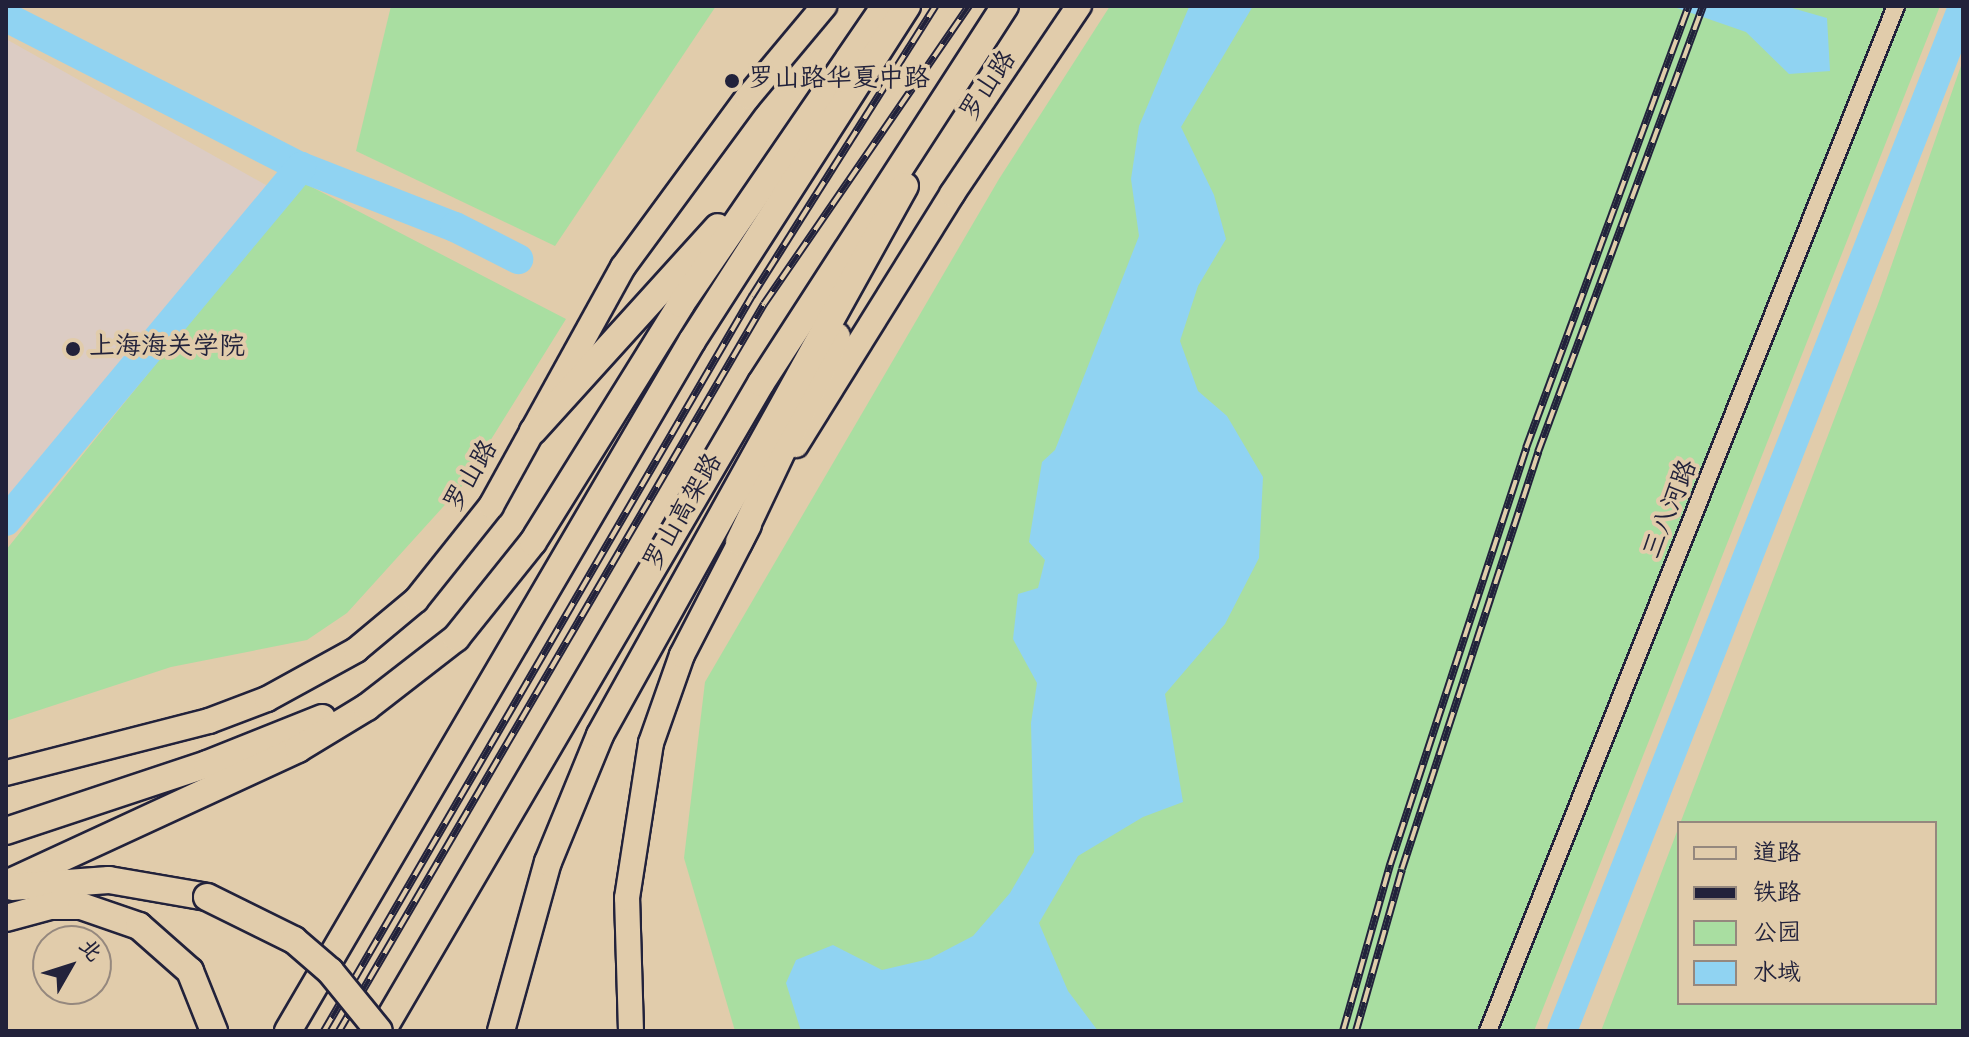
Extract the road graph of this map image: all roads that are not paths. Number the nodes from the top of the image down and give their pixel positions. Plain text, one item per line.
1 (824, 6) edge
2 (885, 6) edge
3 (907, 6) edge
4 (1005, 6) edge
5 (1019, 6) edge
6 (1079, 6) edge
7 (1896, 6) edge
8 (804, 122) junction
9 (925, 151) junction
10 (533, 431) junction
11 (739, 542) junction
12 (295, 740) junction
13 (6, 773) edge
14 (6, 831) edge
15 (548, 862) junction
16 (6, 886) edge
17 (6, 918) edge
18 (214, 1031) edge
19 (288, 1031) edge
20 (380, 1031) edge
21 (501, 1031) edge
22 (517, 1031) edge
23 (631, 1031) edge
24 (1488, 1031) edge

1 - 10 main road, 罗山路
2 - 8 highway
3 - 19 highway
4 - 20 highway, 罗山高架路
5 - 9 highway
6 - 11 main road, 罗山路
7 - 24 street, 三八河路
8 - 10 highway
8 - 12 highway
9 - 11 highway
9 - 15 highway
10 - 13 main road, 罗山路
11 - 23 main road, 罗山路
12 - 14 highway
12 - 16 highway
15 - 21 highway
15 - 22 highway
16 - 20 highway, bridge
17 - 18 highway

